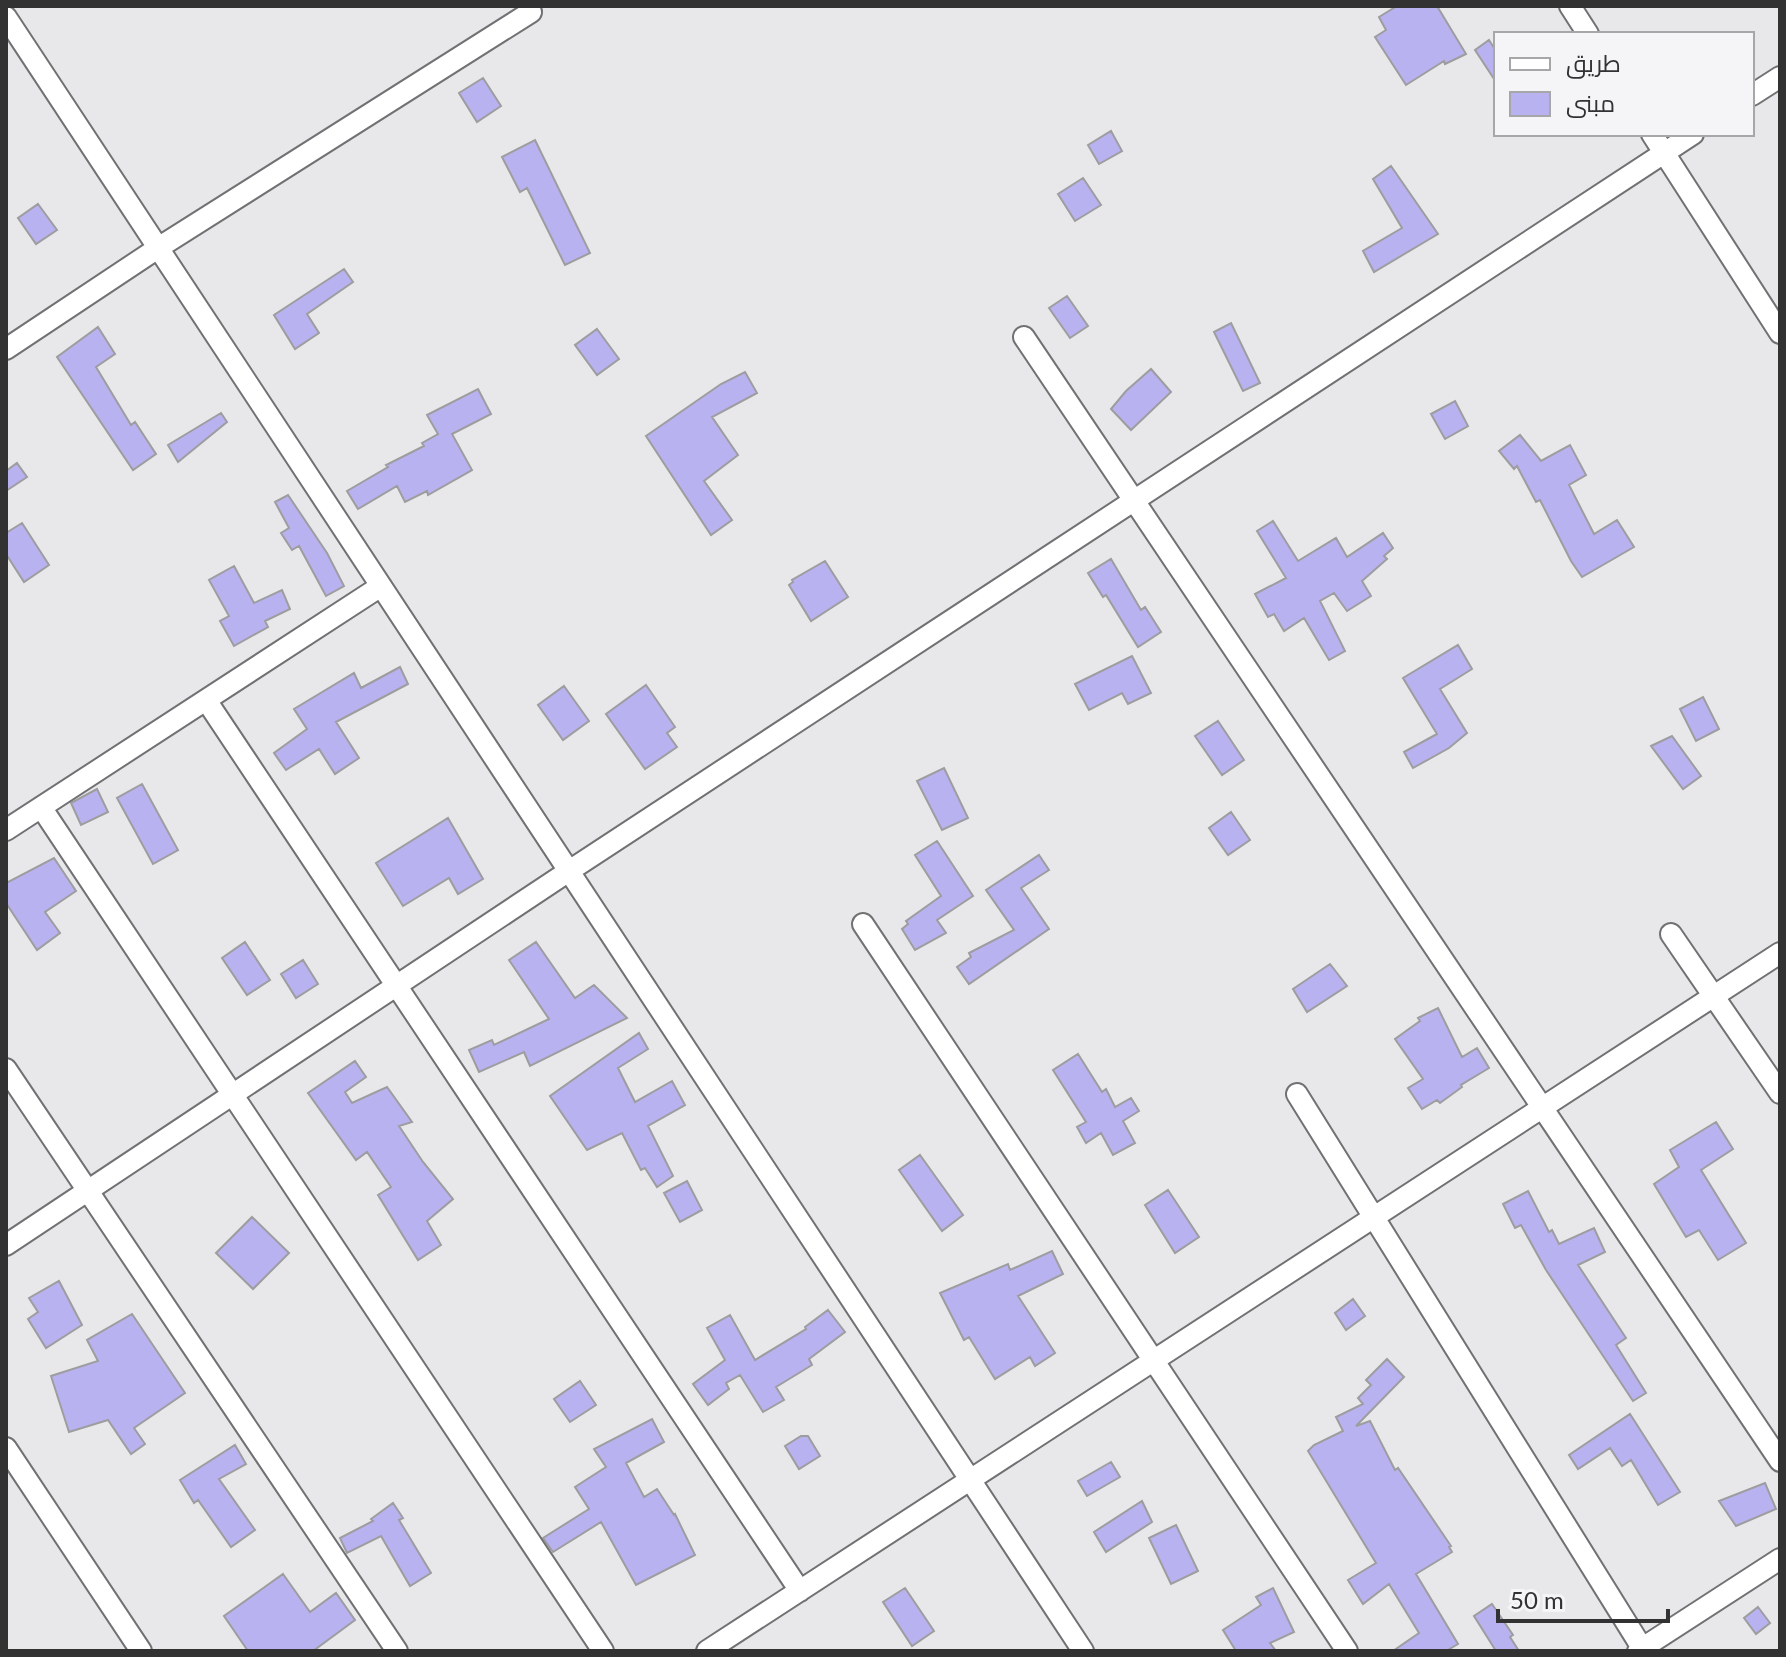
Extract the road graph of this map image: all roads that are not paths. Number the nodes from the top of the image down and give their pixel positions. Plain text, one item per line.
1 (1570, 6) edge
2 (531, 12) dead end
3 (6, 17) edge
4 (1587, 32) edge
5 (1780, 77) edge
6 (1754, 94) edge
7 (1653, 136) edge
8 (1690, 136) edge
9 (1664, 153) junction
10 (158, 248) junction
11 (1780, 333) edge
12 (1024, 337) dead end
13 (6, 349) edge
14 (1134, 500) junction
15 (381, 586) junction
16 (206, 700) junction
17 (41, 807) junction
18 (6, 830) edge
19 (569, 871) junction
20 (863, 924) dead end
21 (1671, 934) dead end
22 (1780, 953) edge
23 (396, 986) junction
24 (1714, 996) junction
25 (6, 1069) edge
26 (1780, 1093) edge
27 (233, 1094) junction
28 (1297, 1094) dead end
29 (1543, 1108) junction
30 (88, 1191) junction
31 (1373, 1218) junction
32 (6, 1245) edge
33 (1154, 1360) junction
34 (6, 1448) edge
35 (1780, 1461) edge
36 (970, 1480) junction
37 (1780, 1559) edge
38 (800, 1591) junction
39 (1641, 1650) edge
40 (141, 1651) edge
41 (397, 1651) edge
42 (603, 1651) edge
43 (707, 1651) edge
44 (1083, 1651) edge
45 (1347, 1651) edge

1 - 4 street
2 - 10 street
3 - 10 street
5 - 6 street
7 - 9 street
8 - 9 street
9 - 11 street
9 - 14 street
10 - 13 street
10 - 15 street
12 - 14 street
14 - 19 street
14 - 29 street
15 - 16 street
15 - 19 street
16 - 17 street
16 - 23 street
17 - 18 street
17 - 27 street
19 - 23 street
19 - 36 street
20 - 33 street
21 - 24 street
22 - 24 street
23 - 27 street
23 - 38 street
24 - 26 street
24 - 29 street
25 - 30 street
27 - 30 street
27 - 42 street
28 - 31 street
29 - 31 street
29 - 35 street
30 - 32 street
30 - 41 street
31 - 33 street
31 - 39 street
33 - 36 street
33 - 45 street
34 - 40 street
36 - 38 street
36 - 44 street
37 - 39 street
38 - 43 street

